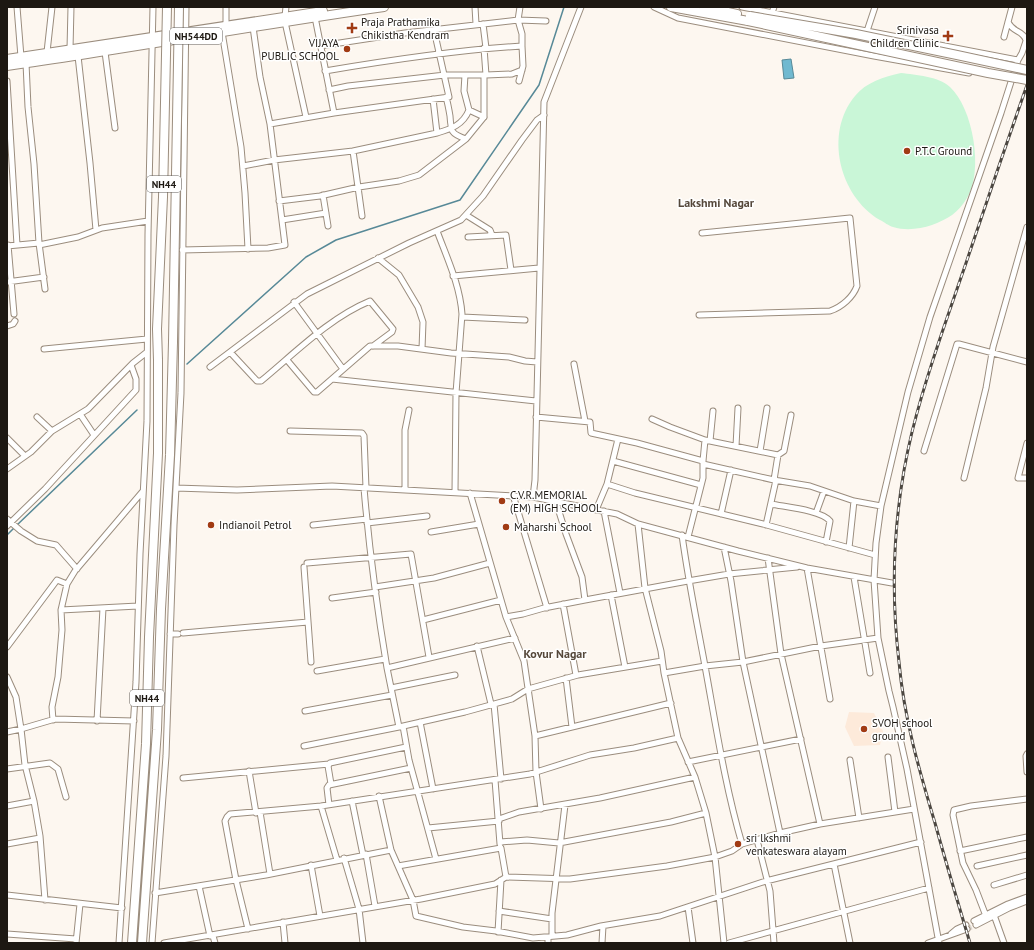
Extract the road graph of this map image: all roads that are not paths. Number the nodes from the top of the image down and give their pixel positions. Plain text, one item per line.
1 (16, 7) edge
2 (52, 7) edge
3 (71, 7) edge
4 (153, 7) edge
5 (167, 7) edge
6 (180, 7) edge
7 (186, 7) edge
8 (226, 7) edge
9 (286, 7) edge
10 (348, 7) edge
11 (384, 7) edge
12 (475, 7) edge
13 (520, 7) edge
14 (581, 7) edge
15 (654, 7) edge
16 (672, 7) edge
17 (704, 7) edge
18 (742, 7) edge
19 (774, 7) edge
20 (875, 7) edge
21 (1012, 7) edge
22 (772, 13) junction
23 (315, 18) junction
24 (285, 19) junction
25 (749, 19) junction
26 (518, 20) junction
27 (546, 21) dead end
28 (1008, 22) junction
29 (476, 24) junction
30 (483, 24) junction
31 (253, 27) junction
32 (224, 28) junction
33 (434, 30) junction
34 (867, 31) junction
35 (186, 34) junction
36 (1004, 37) dead end
37 (1027, 39) edge
38 (152, 40) junction
39 (320, 46) junction
40 (522, 46) junction
41 (485, 48) junction
42 (70, 49) junction
43 (47, 52) junction
44 (105, 52) junction
45 (439, 54) junction
46 (78, 56) junction
47 (7, 59) edge
48 (24, 60) junction
49 (1018, 60) junction
50 (7, 66) edge
51 (522, 70) junction
52 (1027, 70) edge
53 (325, 71) junction
54 (445, 75) junction
55 (464, 75) junction
56 (485, 75) junction
57 (1011, 80) junction
58 (1027, 80) edge
59 (7, 81) edge
60 (520, 82) dead end
61 (329, 90) junction
62 (446, 97) junction
63 (433, 99) junction
64 (469, 110) junction
65 (334, 113) junction
66 (544, 115) junction
67 (306, 117) junction
68 (484, 117) junction
69 (270, 124) junction
70 (115, 128) dead end
71 (451, 129) junction
72 (437, 133) junction
73 (466, 139) junction
74 (353, 151) junction
75 (274, 160) junction
76 (243, 166) junction
77 (359, 187) junction
78 (323, 195) junction
79 (280, 201) junction
80 (326, 213) junction
81 (466, 215) junction
82 (362, 216) dead end
83 (282, 220) junction
84 (148, 221) junction
85 (328, 226) dead end
86 (1027, 227) edge
87 (96, 230) junction
88 (437, 231) junction
89 (702, 233) dead end
90 (492, 235) junction
91 (468, 237) dead end
92 (39, 244) junction
93 (8, 245) edge
94 (17, 245) junction
95 (248, 249) junction
96 (182, 250) junction
97 (378, 258) junction
98 (539, 268) junction
99 (511, 270) junction
100 (453, 276) junction
101 (44, 277) junction
102 (9, 282) edge
103 (46, 289) dead end
104 (294, 302) junction
105 (14, 314) dead end
106 (698, 315) dead end
107 (462, 317) junction
108 (525, 320) dead end
109 (15, 321) dead end
110 (7, 326) edge
111 (317, 334) junction
112 (147, 339) junction
113 (374, 346) junction
114 (44, 349) dead end
115 (422, 349) junction
116 (147, 352) junction
117 (230, 352) junction
118 (993, 352) junction
119 (459, 354) junction
120 (287, 360) junction
121 (537, 362) junction
122 (1027, 362) edge
123 (574, 364) dead end
124 (130, 365) junction
125 (210, 367) dead end
126 (343, 369) junction
127 (332, 379) junction
128 (456, 393) junction
129 (536, 401) junction
130 (738, 408) dead end
131 (767, 408) dead end
132 (410, 410) dead end
133 (713, 411) dead end
134 (80, 414) junction
135 (791, 415) dead end
136 (37, 417) dead end
137 (536, 417) junction
138 (652, 419) dead end
139 (585, 421) junction
140 (52, 431) junction
141 (290, 431) dead end
142 (94, 435) junction
143 (7, 438) edge
144 (618, 439) junction
145 (707, 440) junction
146 (1027, 443) edge
147 (736, 446) junction
148 (760, 451) junction
149 (924, 451) dead end
150 (778, 455) junction
151 (25, 456) junction
152 (613, 462) junction
153 (703, 463) junction
154 (7, 469) edge
155 (731, 470) junction
156 (964, 478) dead end
157 (1027, 478) edge
158 (775, 480) junction
159 (606, 484) junction
160 (701, 485) junction
161 (176, 488) junction
162 (365, 488) junction
163 (405, 490) junction
164 (143, 491) junction
165 (824, 491) junction
166 (455, 492) junction
167 (470, 493) junction
168 (513, 495) junction
169 (533, 497) junction
170 (854, 501) junction
171 (556, 502) junction
172 (771, 504) junction
173 (881, 506) junction
174 (695, 508) junction
175 (596, 510) junction
176 (604, 511) junction
177 (816, 513) junction
178 (721, 514) junction
179 (427, 516) dead end
180 (367, 521) junction
181 (9, 523) edge
182 (479, 524) junction
183 (638, 524) junction
184 (313, 525) dead end
185 (766, 525) junction
186 (431, 532) dead end
187 (682, 535) junction
188 (688, 537) junction
189 (826, 542) junction
190 (724, 547) junction
191 (849, 548) junction
192 (875, 555) junction
193 (371, 556) junction
194 (768, 558) junction
195 (168, 562) junction
196 (490, 563) junction
197 (805, 567) junction
198 (77, 569) junction
199 (769, 570) junction
200 (730, 574) junction
201 (854, 577) junction
202 (874, 580) junction
203 (416, 581) junction
204 (688, 581) junction
205 (892, 583) dead end
206 (67, 584) junction
207 (645, 588) junction
208 (376, 589) junction
209 (620, 593) junction
210 (611, 595) junction
211 (332, 598) dead end
212 (501, 600) junction
213 (585, 600) junction
214 (563, 604) junction
215 (138, 606) junction
216 (103, 608) junction
217 (547, 608) junction
218 (61, 610) junction
219 (506, 617) junction
220 (423, 620) junction
221 (308, 622) junction
222 (170, 634) junction
223 (515, 638) junction
224 (878, 638) junction
225 (865, 640) junction
226 (477, 646) junction
227 (821, 646) junction
228 (7, 647) edge
229 (781, 654) junction
230 (430, 657) junction
231 (385, 659) junction
232 (662, 661) junction
233 (311, 662) dead end
234 (743, 662) junction
235 (705, 666) junction
236 (625, 667) junction
237 (387, 668) junction
238 (317, 671) dead end
239 (664, 673) junction
240 (870, 673) dead end
241 (455, 675) dead end
242 (576, 675) junction
243 (7, 677) edge
244 (566, 678) junction
245 (391, 688) junction
246 (528, 689) junction
247 (392, 695) junction
248 (830, 698) dead end
249 (671, 703) junction
250 (492, 704) junction
251 (306, 711) dead end
252 (53, 720) junction
253 (97, 721) junction
254 (134, 721) junction
255 (420, 722) junction
256 (401, 726) junction
257 (572, 727) junction
258 (21, 729) junction
259 (7, 732) edge
260 (535, 736) junction
261 (678, 738) junction
262 (800, 739) junction
263 (304, 746) dead end
264 (406, 747) junction
265 (760, 748) junction
266 (1027, 754) edge
267 (721, 755) junction
268 (888, 757) dead end
269 (850, 760) dead end
270 (688, 762) junction
271 (329, 764) junction
272 (25, 765) junction
273 (411, 768) junction
274 (7, 769) edge
275 (249, 771) junction
276 (536, 772) junction
277 (1027, 772) edge
278 (695, 777) junction
279 (183, 778) dead end
280 (501, 779) junction
281 (495, 780) junction
282 (331, 784) junction
283 (433, 789) junction
284 (417, 791) junction
285 (379, 796) junction
286 (66, 797) dead end
287 (1027, 799) edge
288 (34, 801) junction
289 (352, 801) junction
290 (329, 805) junction
291 (566, 805) junction
292 (7, 806) edge
293 (321, 806) junction
294 (541, 809) junction
295 (914, 809) junction
296 (258, 812) junction
297 (894, 812) junction
298 (706, 813) junction
299 (859, 818) junction
300 (499, 820) junction
301 (820, 824) junction
302 (428, 828) junction
303 (780, 833) junction
304 (1027, 837) edge
305 (40, 838) junction
306 (757, 840) junction
307 (500, 842) junction
308 (560, 842) junction
309 (921, 842) junction
310 (7, 844) edge
311 (742, 844) junction
312 (500, 848) junction
313 (391, 850) junction
314 (960, 851) junction
315 (364, 855) junction
316 (1027, 855) edge
317 (715, 857) junction
318 (344, 858) junction
319 (436, 858) junction
320 (337, 860) junction
321 (834, 864) junction
322 (311, 865) junction
323 (398, 866) junction
324 (977, 866) dead end
325 (270, 874) junction
326 (1027, 876) edge
327 (504, 879) junction
328 (556, 879) junction
329 (236, 880) junction
330 (768, 881) junction
331 (994, 885) dead end
332 (199, 886) junction
333 (929, 888) junction
334 (155, 892) junction
335 (7, 895) edge
336 (719, 897) junction
337 (1027, 897) edge
338 (45, 900) junction
339 (413, 900) junction
340 (1027, 901) edge
341 (80, 904) junction
342 (376, 906) junction
343 (688, 907) junction
344 (122, 908) junction
345 (359, 909) junction
346 (499, 911) junction
347 (844, 911) junction
348 (320, 916) junction
349 (986, 916) junction
350 (994, 916) junction
351 (552, 919) junction
352 (283, 922) junction
353 (603, 926) junction
354 (966, 927) tunnel mouth
355 (248, 929) junction
356 (774, 931) junction
357 (498, 932) junction
358 (7, 934) edge
359 (211, 936) junction
360 (550, 936) junction
361 (76, 941) edge
362 (939, 941) edge
363 (119, 943) edge
364 (132, 943) edge
365 (142, 943) edge
366 (152, 943) edge
367 (164, 943) edge
368 (215, 943) edge
369 (285, 943) edge
370 (363, 943) edge
371 (548, 943) edge
372 (602, 943) edge
373 (693, 943) edge
374 (724, 943) edge
375 (729, 943) edge
376 (774, 943) edge
377 (850, 943) edge
378 (928, 943) edge
379 (1004, 943) edge

1 - 48 street
2 - 43 street
3 - 42 street
4 - 38 street
5 - 364 highway, NH44, bridge
6 - 195 highway, NH44, bridge
7 - 35 street
8 - 32 street
9 - 24 street
10 - 24 highway, NH544DD
11 - 23 highway, NH544DD
12 - 29 street
13 - 26 street
14 - 66 street
15 - 57 street
16 - 25 highway
17 - 25 highway
18 - 22 street
19 - 22 street
20 - 34 street
21 - 28 street
22 - 34 street
23 - 24 highway, NH544DD
23 - 39 street
24 - 31 highway, NH544DD
24 - 32 highway, NH544DD
24 - 67 street
25 - 52 highway, bridge
25 - 58 highway, bridge
26 - 27 street
26 - 30 street
26 - 40 street
28 - 36 street
28 - 37 street
29 - 30 street
29 - 33 street
30 - 41 street
31 - 32 highway, NH544DD
31 - 69 street
32 - 35 highway, NH544DD
32 - 76 street
33 - 39 street
33 - 45 street
34 - 49 street
35 - 38 highway, NH544DD
35 - 96 street
37 - 49 street
38 - 42 highway, NH544DD
38 - 44 highway, NH544DD
38 - 84 street
39 - 53 street
40 - 41 street
40 - 51 street
41 - 45 street
41 - 56 street
42 - 43 highway, NH544DD
43 - 48 highway, NH544DD
44 - 46 highway, NH544DD
44 - 70 street
45 - 53 street
45 - 54 street
46 - 48 highway, NH544DD
46 - 87 street
47 - 48 highway, NH544DD
48 - 50 highway, NH544DD
48 - 92 street
49 - 57 street
51 - 56 street
51 - 60 street
53 - 61 street
54 - 55 street
54 - 61 street
54 - 62 street
55 - 56 street
55 - 64 street
56 - 68 street
57 - 173 street
59 - 94 street
61 - 65 street
62 - 63 street
62 - 71 street
63 - 65 street
63 - 72 street
64 - 68 street
64 - 71 street
65 - 67 street
66 - 81 street
66 - 98 street
67 - 69 street
68 - 73 street
69 - 75 street
71 - 72 street
71 - 73 street
72 - 74 street
73 - 77 street
74 - 75 street
74 - 77 street
75 - 76 street
75 - 79 street
76 - 95 street
77 - 78 street
77 - 82 street
78 - 79 street
78 - 80 street
79 - 83 street
80 - 83 street
80 - 85 street
81 - 88 street
81 - 90 street
83 - 95 street
84 - 87 street
84 - 112 street
86 - 118 street
87 - 92 street
88 - 97 street
88 - 100 street
89 - 106 street
90 - 91 street
90 - 99 street
92 - 94 street
92 - 101 street
93 - 94 street
93 - 102 street
95 - 96 street
96 - 161 street
97 - 104 street
97 - 115 street
98 - 99 street
98 - 121 street
99 - 100 street
100 - 107 street
101 - 102 street
101 - 103 street
102 - 105 street
104 - 111 street
104 - 117 street
107 - 108 street
107 - 119 street
109 - 110 street
111 - 113 street
111 - 120 street
111 - 126 street
112 - 114 street
112 - 116 street
113 - 115 street
113 - 126 street
115 - 119 street
116 - 124 street
116 - 164 street
117 - 120 street
117 - 125 street
118 - 122 street
118 - 149 street
118 - 156 street
119 - 121 street
119 - 128 street
120 - 127 street
121 - 129 street
123 - 139 street
124 - 134 street
124 - 142 street
126 - 127 street
127 - 128 street
128 - 129 street
128 - 166 street
129 - 137 street
130 - 147 street
131 - 148 street
132 - 163 street
133 - 145 street
134 - 140 street
134 - 142 street
135 - 150 street
136 - 140 street
137 - 139 street
137 - 169 street
138 - 145 street
139 - 144 street
140 - 151 street
141 - 162 street
142 - 181 street
143 - 151 street
144 - 152 street
144 - 153 street
145 - 147 street
145 - 153 street
146 - 157 street
147 - 148 street
148 - 150 street
150 - 158 street
151 - 154 street
152 - 159 street
152 - 160 street
153 - 155 street
153 - 160 street
155 - 158 street
155 - 178 street
158 - 165 street
158 - 172 street
159 - 174 street
159 - 175 street
160 - 174 street
161 - 162 street
161 - 195 street
162 - 163 street
162 - 180 street
163 - 166 street
164 - 198 street
164 - 215 street
165 - 170 street
165 - 177 street
166 - 167 street
167 - 168 street
167 - 182 street
168 - 169 street
168 - 217 street
169 - 171 street
170 - 173 street
170 - 191 street
171 - 175 street
171 - 213 street
172 - 177 street
172 - 185 street
173 - 192 street
174 - 178 street
174 - 188 street
175 - 176 street
176 - 183 street
176 - 209 street
177 - 189 street
178 - 185 street
179 - 180 street
180 - 184 street
180 - 193 street
181 - 198 street
182 - 186 street
182 - 196 street
183 - 187 street
183 - 207 street
185 - 189 street
187 - 188 street
187 - 204 street
188 - 190 street
189 - 191 street
190 - 194 street
190 - 200 street
191 - 192 street
192 - 202 street
193 - 203 street
193 - 208 street
193 - 221 street
194 - 197 street
194 - 199 street
195 - 222 street
195 - 365 highway, NH44
196 - 203 street
196 - 212 street
197 - 199 street
197 - 201 street
197 - 227 street
198 - 206 street
199 - 200 street
199 - 229 street
200 - 204 street
200 - 234 street
201 - 202 street
201 - 225 street
202 - 205 street
202 - 224 street
203 - 208 street
203 - 220 street
204 - 207 street
204 - 235 street
206 - 218 street
206 - 228 street
207 - 209 street
207 - 232 street
208 - 211 street
208 - 231 street
209 - 210 street
210 - 213 street
210 - 236 street
212 - 219 street
212 - 220 street
213 - 214 street
214 - 217 street
214 - 242 street
215 - 216 street
215 - 254 street
216 - 218 street
216 - 253 street
217 - 219 street
218 - 252 street
219 - 223 street
220 - 230 street
221 - 222 street
221 - 233 street
222 - 334 street
223 - 226 street
223 - 246 street
224 - 225 street
224 - 295 street
225 - 227 street
225 - 240 street
226 - 230 street
226 - 250 street
227 - 229 street
227 - 248 street
229 - 234 street
229 - 262 street
230 - 237 street
231 - 237 street
231 - 238 street
232 - 236 street
232 - 239 street
234 - 235 street
234 - 265 street
235 - 239 street
235 - 267 street
236 - 242 street
237 - 245 street
239 - 249 street
241 - 245 street
242 - 244 street
243 - 258 street
244 - 246 street
244 - 257 street
245 - 247 street
246 - 250 street
246 - 260 street
247 - 251 street
247 - 256 street
249 - 257 street
249 - 261 street
250 - 255 street
250 - 280 street
252 - 253 street
252 - 258 street
253 - 254 street
254 - 344 street
255 - 256 street
255 - 283 street
256 - 263 street
256 - 264 street
257 - 260 street
258 - 259 street
258 - 272 street
260 - 276 street
261 - 270 street
261 - 276 street
262 - 265 street
262 - 301 street
264 - 271 street
264 - 273 street
265 - 267 street
265 - 303 street
266 - 277 street
267 - 270 street
267 - 311 street
268 - 297 street
269 - 299 street
270 - 278 street
271 - 275 street
271 - 282 street
272 - 274 street
272 - 286 street
272 - 288 street
273 - 282 street
273 - 284 street
275 - 279 street
275 - 296 street
276 - 280 street
276 - 294 street
278 - 291 street
278 - 298 street
280 - 281 street
281 - 283 street
281 - 300 street
282 - 290 street
283 - 284 street
284 - 285 street
284 - 302 street
285 - 289 street
285 - 313 street
287 - 314 street
288 - 292 street
288 - 305 street
289 - 290 street
289 - 315 street
290 - 293 street
291 - 294 street
291 - 308 street
293 - 296 street
293 - 320 street
294 - 300 street
295 - 297 street
295 - 309 street
296 - 325 street
296 - 329 street
297 - 299 street
298 - 308 street
298 - 317 street
299 - 301 street
300 - 302 street
300 - 307 street
301 - 303 street
302 - 319 street
303 - 306 street
304 - 314 street
305 - 310 street
305 - 338 street
306 - 311 street
306 - 330 street
307 - 308 street
307 - 312 street
308 - 328 street
309 - 321 street
309 - 333 street
311 - 317 street
312 - 319 street
312 - 327 street
313 - 315 street
313 - 323 street
314 - 349 street
315 - 318 street
315 - 342 street
316 - 324 street
317 - 328 street
317 - 336 street
318 - 320 street
318 - 345 street
319 - 323 street
320 - 322 street
321 - 330 street
321 - 347 street
322 - 325 street
322 - 348 street
323 - 339 street
325 - 329 street
326 - 331 street
327 - 328 street
327 - 339 street
327 - 346 street
328 - 351 street
329 - 332 street
329 - 355 street
330 - 336 street
330 - 356 street
332 - 334 street
332 - 359 street
333 - 347 street
333 - 362 street
334 - 366 street
335 - 338 street
336 - 343 street
336 - 374 street
337 - 349 street
338 - 341 street
339 - 342 street
339 - 357 street
340 - 350 street
341 - 344 street
341 - 361 street
342 - 345 street
343 - 353 street
343 - 373 street
344 - 363 street
345 - 348 street
345 - 370 street
346 - 351 street
346 - 357 street
347 - 356 street
347 - 377 street
348 - 352 street
349 - 350 street
350 - 379 street
351 - 360 street
352 - 355 street
352 - 369 street
353 - 360 street
353 - 372 street
354 - 362 street
355 - 359 street
356 - 375 street
356 - 376 street
357 - 360 street
358 - 361 street
359 - 367 street
359 - 368 street
360 - 371 street
362 - 378 street

